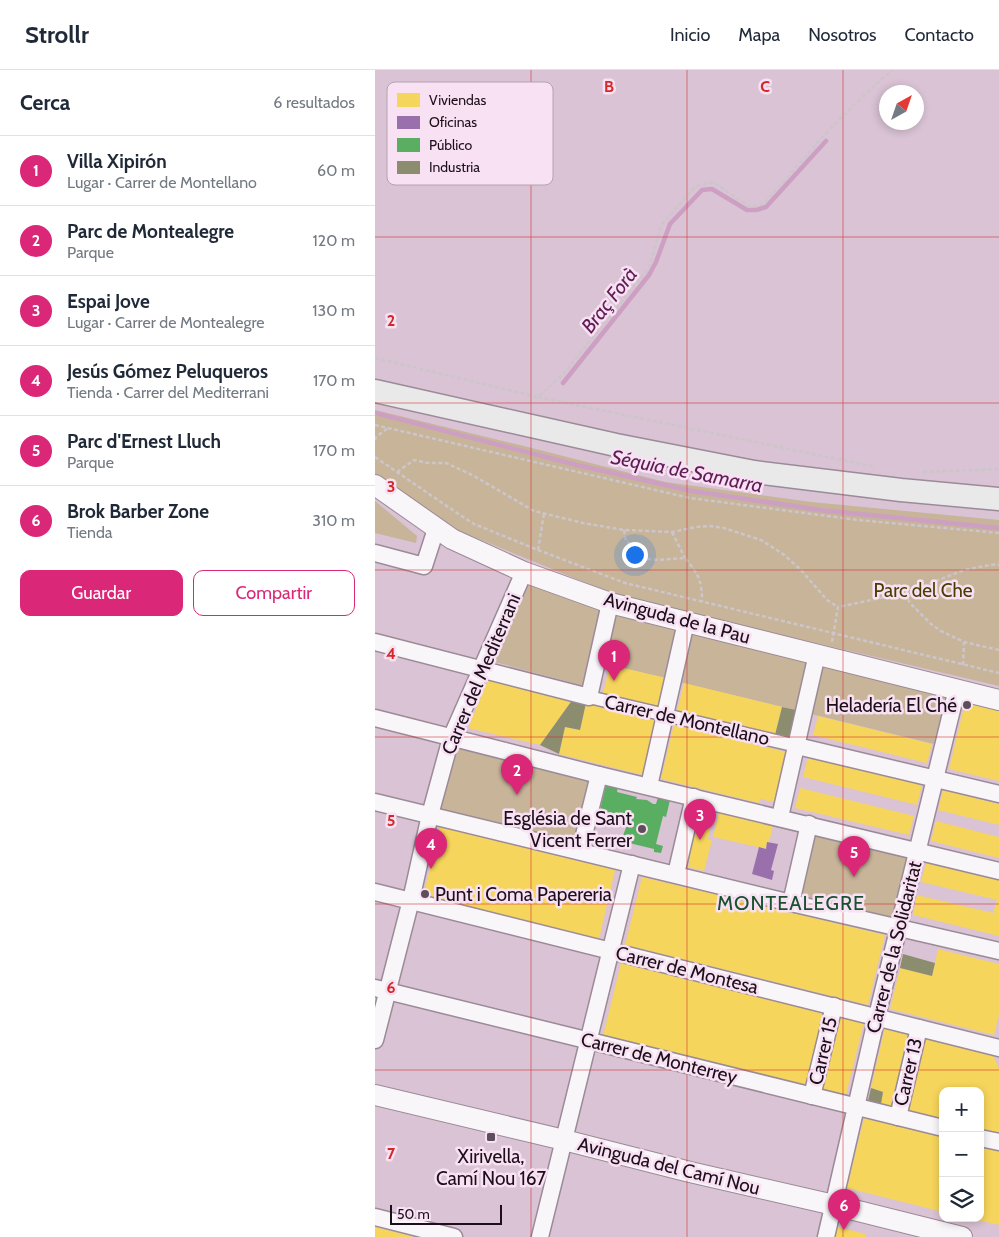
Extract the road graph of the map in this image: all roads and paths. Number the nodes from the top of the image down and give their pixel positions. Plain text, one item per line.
1 (892, 70) edge
2 (375, 358) edge
3 (375, 391) edge
4 (538, 397) junction
5 (375, 425) edge
6 (388, 428) junction
7 (375, 440) edge
8 (375, 457) edge
9 (884, 468) dead end
10 (999, 469) edge
11 (397, 472) junction
12 (923, 472) dead end
13 (375, 485) edge
14 (999, 499) edge
15 (545, 513) junction
16 (436, 529) junction
17 (624, 530) junction
18 (672, 532) junction
19 (999, 533) edge
20 (538, 550) junction
21 (375, 553) edge
22 (685, 558) junction
23 (999, 565) edge
24 (525, 572) junction
25 (905, 593) junction
26 (610, 602) junction
27 (702, 602) junction
28 (839, 607) junction
29 (686, 622) junction
30 (833, 634) junction
31 (375, 642) edge
32 (964, 642) junction
33 (999, 650) edge
34 (823, 655) junction
35 (963, 665) junction
36 (482, 669) junction
37 (999, 673) edge
38 (957, 689) junction
39 (589, 697) junction
40 (999, 700) edge
41 (666, 715) junction
42 (375, 718) edge
43 (451, 738) junction
44 (797, 746) junction
45 (599, 775) junction
46 (935, 779) junction
47 (649, 786) junction
48 (999, 794) edge
49 (694, 797) junction
50 (375, 802) edge
51 (429, 815) junction
52 (780, 818) junction
53 (809, 824) junction
54 (917, 850) junction
55 (580, 851) junction
56 (632, 864) junction
57 (999, 870) edge
58 (676, 874) junction
59 (375, 892) edge
60 (411, 900) junction
61 (791, 903) junction
62 (898, 928) junction
63 (999, 951) edge
64 (611, 952) junction
65 (381, 990) edge
66 (834, 1006) junction
67 (877, 1016) junction
68 (919, 1028) junction
69 (375, 1040) edge
70 (588, 1041) junction
71 (999, 1048) edge
72 (375, 1095) edge
73 (813, 1096) junction
74 (855, 1107) junction
75 (898, 1117) junction
76 (939, 1127) edge
77 (984, 1139) edge
78 (563, 1140) junction
79 (999, 1142) edge
80 (833, 1205) junction
81 (375, 1218) edge
82 (454, 1237) edge
83 (540, 1237) edge
84 (826, 1237) edge
85 (962, 1237) edge

1 - 4 path
2 - 4 path
3 - 14 main road
4 - 9 path
5 - 6 path
6 - 7 path
6 - 19 path
8 - 11 path
10 - 12 path
11 - 15 path
11 - 20 path
13 - 16 street, Avinguda de la Pau
15 - 17 path
15 - 20 path
16 - 21 street
16 - 24 street, Avinguda de la Pau
17 - 18 path
17 - 22 path
18 - 22 path
18 - 28 path
20 - 27 path
22 - 27 path
23 - 25 path
24 - 26 street, Avinguda de la Pau
24 - 36 street, Carrer del Mediterrani
25 - 28 path
25 - 32 path
26 - 29 street, Avinguda de la Pau
26 - 39 street
27 - 30 path
28 - 30 path
29 - 34 street, Avinguda de la Pau
29 - 41 street
30 - 34 path
30 - 35 path
31 - 36 street, Carrer de Montellano
32 - 33 path
32 - 35 path
34 - 38 street, Avinguda de la Pau
34 - 44 street
35 - 37 path
36 - 39 street, Carrer de Montellano
36 - 43 street, Carrer del Mediterrani
38 - 40 street, Avinguda de la Pau
38 - 46 street, Carrer de la Solidaritat
39 - 41 street, Carrer de Montellano
41 - 44 street, Carrer de Montellano
41 - 47 street
42 - 43 street
43 - 45 street
43 - 51 street, Carrer del Mediterrani
44 - 46 street, Carrer de Montellano
44 - 52 street
45 - 47 street
45 - 55 street
46 - 48 street, Carrer de Montellano
46 - 54 street, Carrer de la Solidaritat
47 - 49 street
49 - 52 street
49 - 58 street
50 - 51 street
51 - 55 street
51 - 60 street, Carrer del Mediterrani
52 - 53 street
53 - 54 street
53 - 61 street
54 - 57 street
54 - 62 street, Carrer de la Solidaritat
55 - 56 street
56 - 58 street
56 - 64 street
58 - 61 street
59 - 60 street, Carrer de Montesa
60 - 64 street, Carrer de Montesa
60 - 65 street, Carrer del Mediterrani
61 - 62 street
62 - 63 street
62 - 67 street, Carrer de la Solidaritat
64 - 66 street, Carrer de Montesa
64 - 70 street
65 - 69 street, Carrer del Mediterrani
65 - 70 street, Carrer de Monterrey
66 - 67 street, Carrer de Montesa
66 - 73 street, Carrer 15
67 - 68 street, Carrer de Montesa
67 - 74 street, Carrer de la Solidaritat
68 - 71 street, Carrer de Montesa
68 - 75 street, Carrer 13
70 - 73 street, Carrer de Monterrey
70 - 78 street
72 - 78 street, Avinguda del Camí Nou
73 - 74 street, Carrer de Monterrey
74 - 75 street, Carrer de Monterrey
74 - 80 street, Carrer de la Solidaritat
75 - 76 street, Carrer de Monterrey
77 - 79 street
78 - 80 street, Avinguda del Camí Nou
78 - 83 street
80 - 84 street, Carrer de la Solidaritat
80 - 85 street, Avinguda del Camí Nou
81 - 82 street

